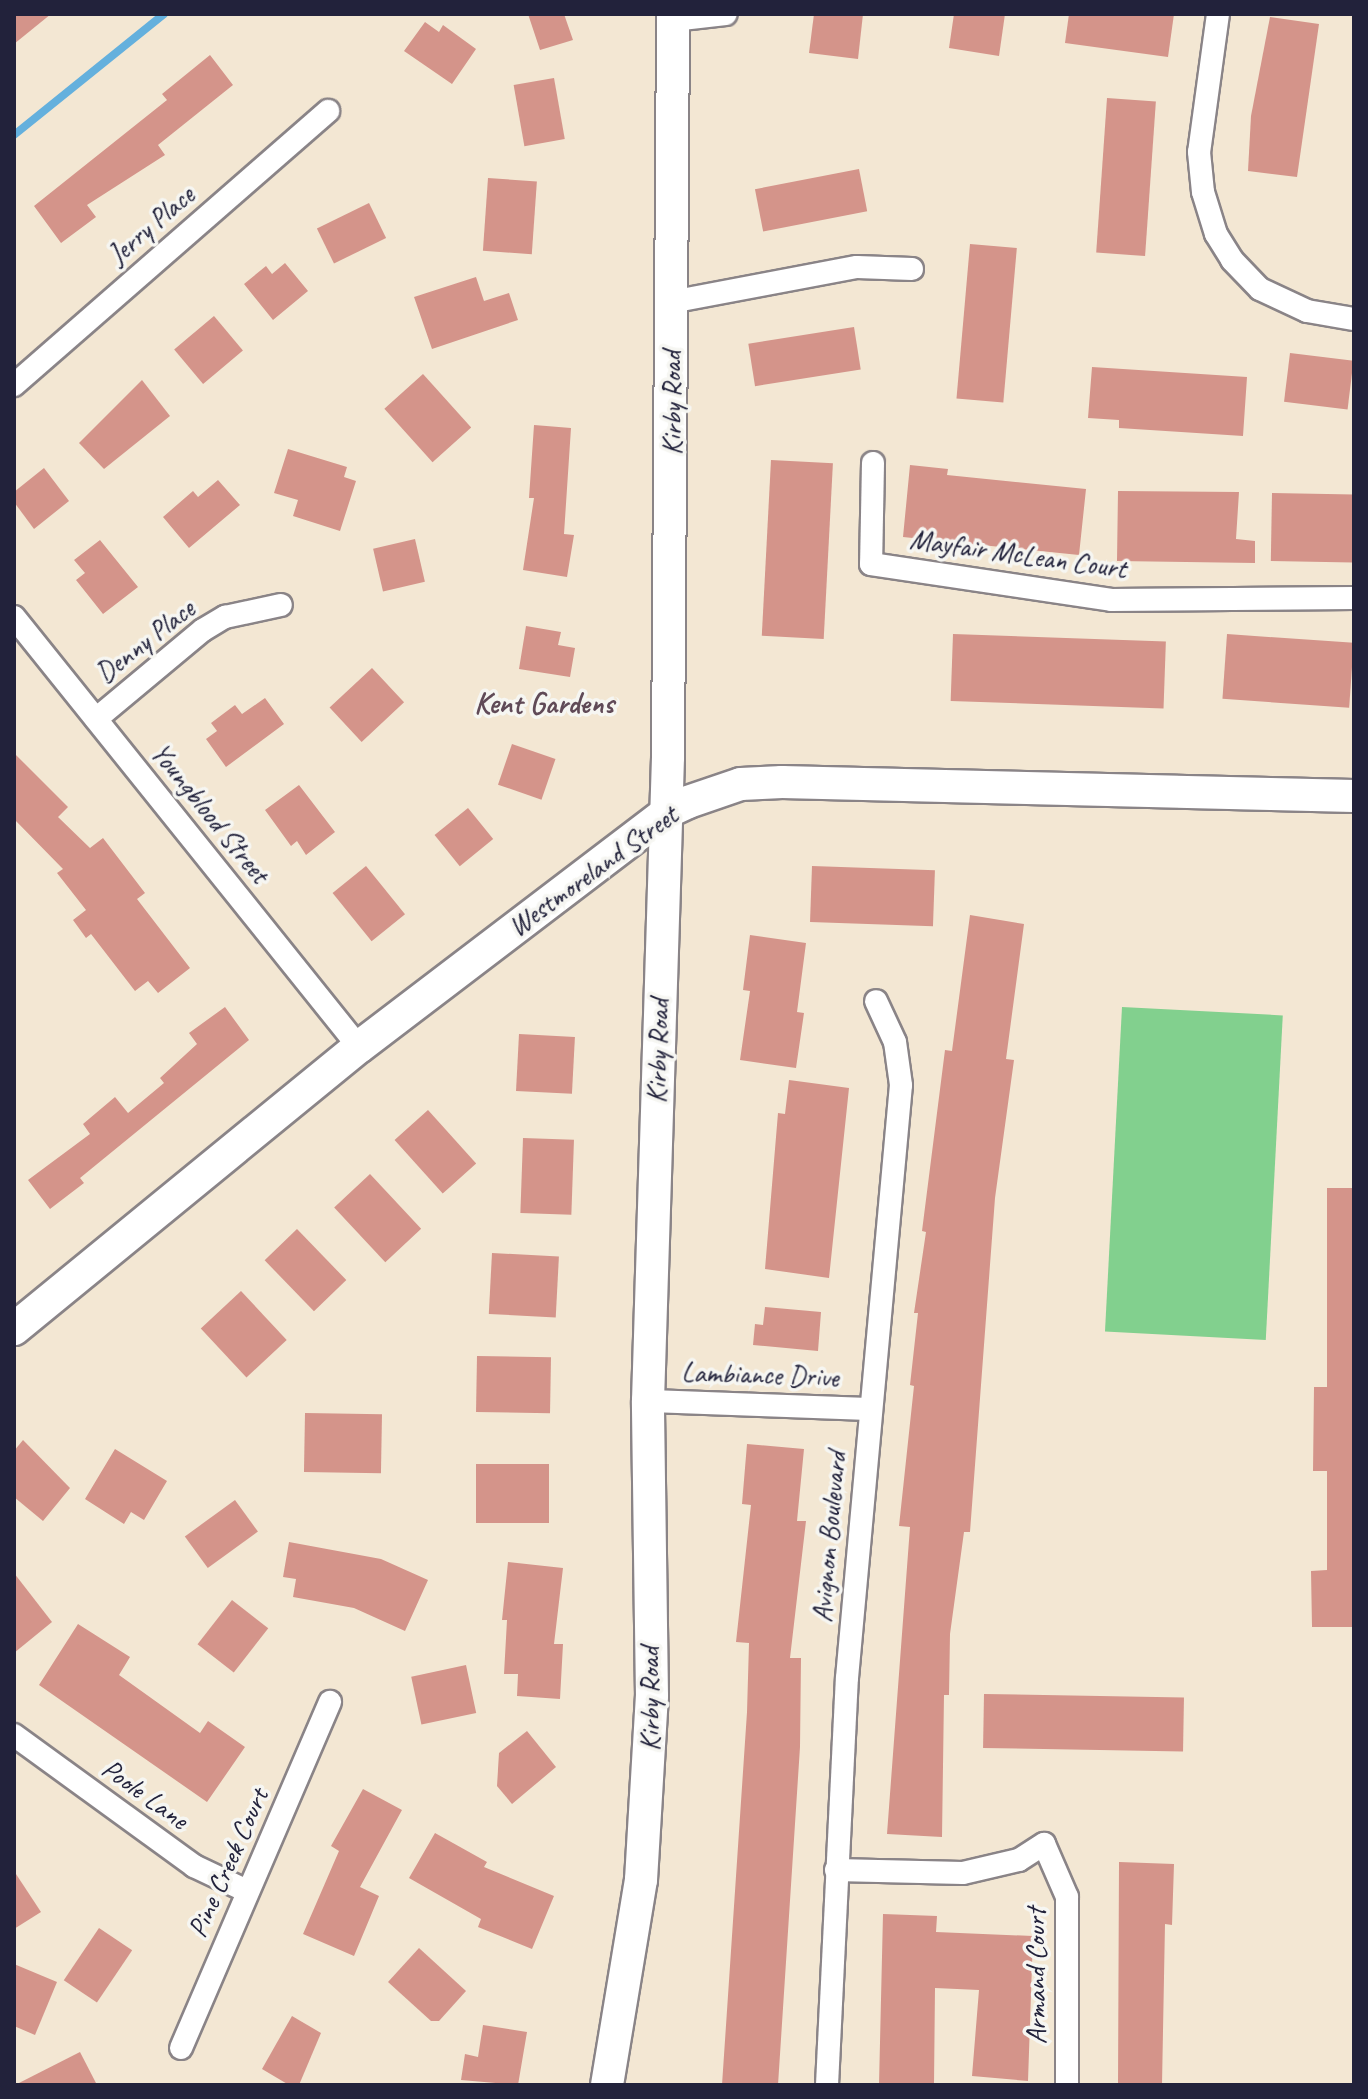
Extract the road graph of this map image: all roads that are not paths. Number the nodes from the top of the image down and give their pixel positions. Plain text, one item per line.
1 (726, 14) edge
2 (1218, 14) edge
3 (673, 17) edge
4 (328, 111) dead end
5 (912, 269) dead end
6 (671, 302) junction
7 (1354, 319) edge
8 (14, 385) edge
9 (873, 463) dead end
10 (1354, 598) edge
11 (281, 605) dead end
12 (14, 617) edge
13 (96, 719) junction
14 (1354, 796) edge
15 (667, 812) junction
16 (876, 1001) dead end
17 (359, 1047) junction
18 (14, 1329) edge
19 (648, 1401) junction
20 (871, 1409) junction
21 (330, 1702) dead end
22 (14, 1735) edge
23 (836, 1870) junction
24 (247, 1891) junction
25 (181, 2048) dead end
26 (607, 2085) edge
27 (827, 2085) edge
28 (1067, 2085) edge

1 - 3 street
2 - 7 street
3 - 6 main road, Kirby Road
4 - 8 street, Jerry Place
5 - 6 street
6 - 15 main road, Kirby Road
9 - 10 street, Mayfair McLean Court
11 - 13 street, Denny Place
12 - 13 street, Youngblood Street
13 - 17 street, Youngblood Street
14 - 15 main road, Westmoreland Street
15 - 17 main road, Westmoreland Street
15 - 19 main road, Kirby Road
16 - 20 street, Avignon Boulevard
17 - 18 main road, Westmoreland Street
19 - 20 street, Lambiance Drive
19 - 26 main road, Kirby Road
20 - 23 street, Avignon Boulevard
21 - 24 street, Pine Creek Court
22 - 24 street, Poole Lane
23 - 27 street, Avignon Boulevard
23 - 28 street, Armand Court
24 - 25 street, Pine Creek Court

